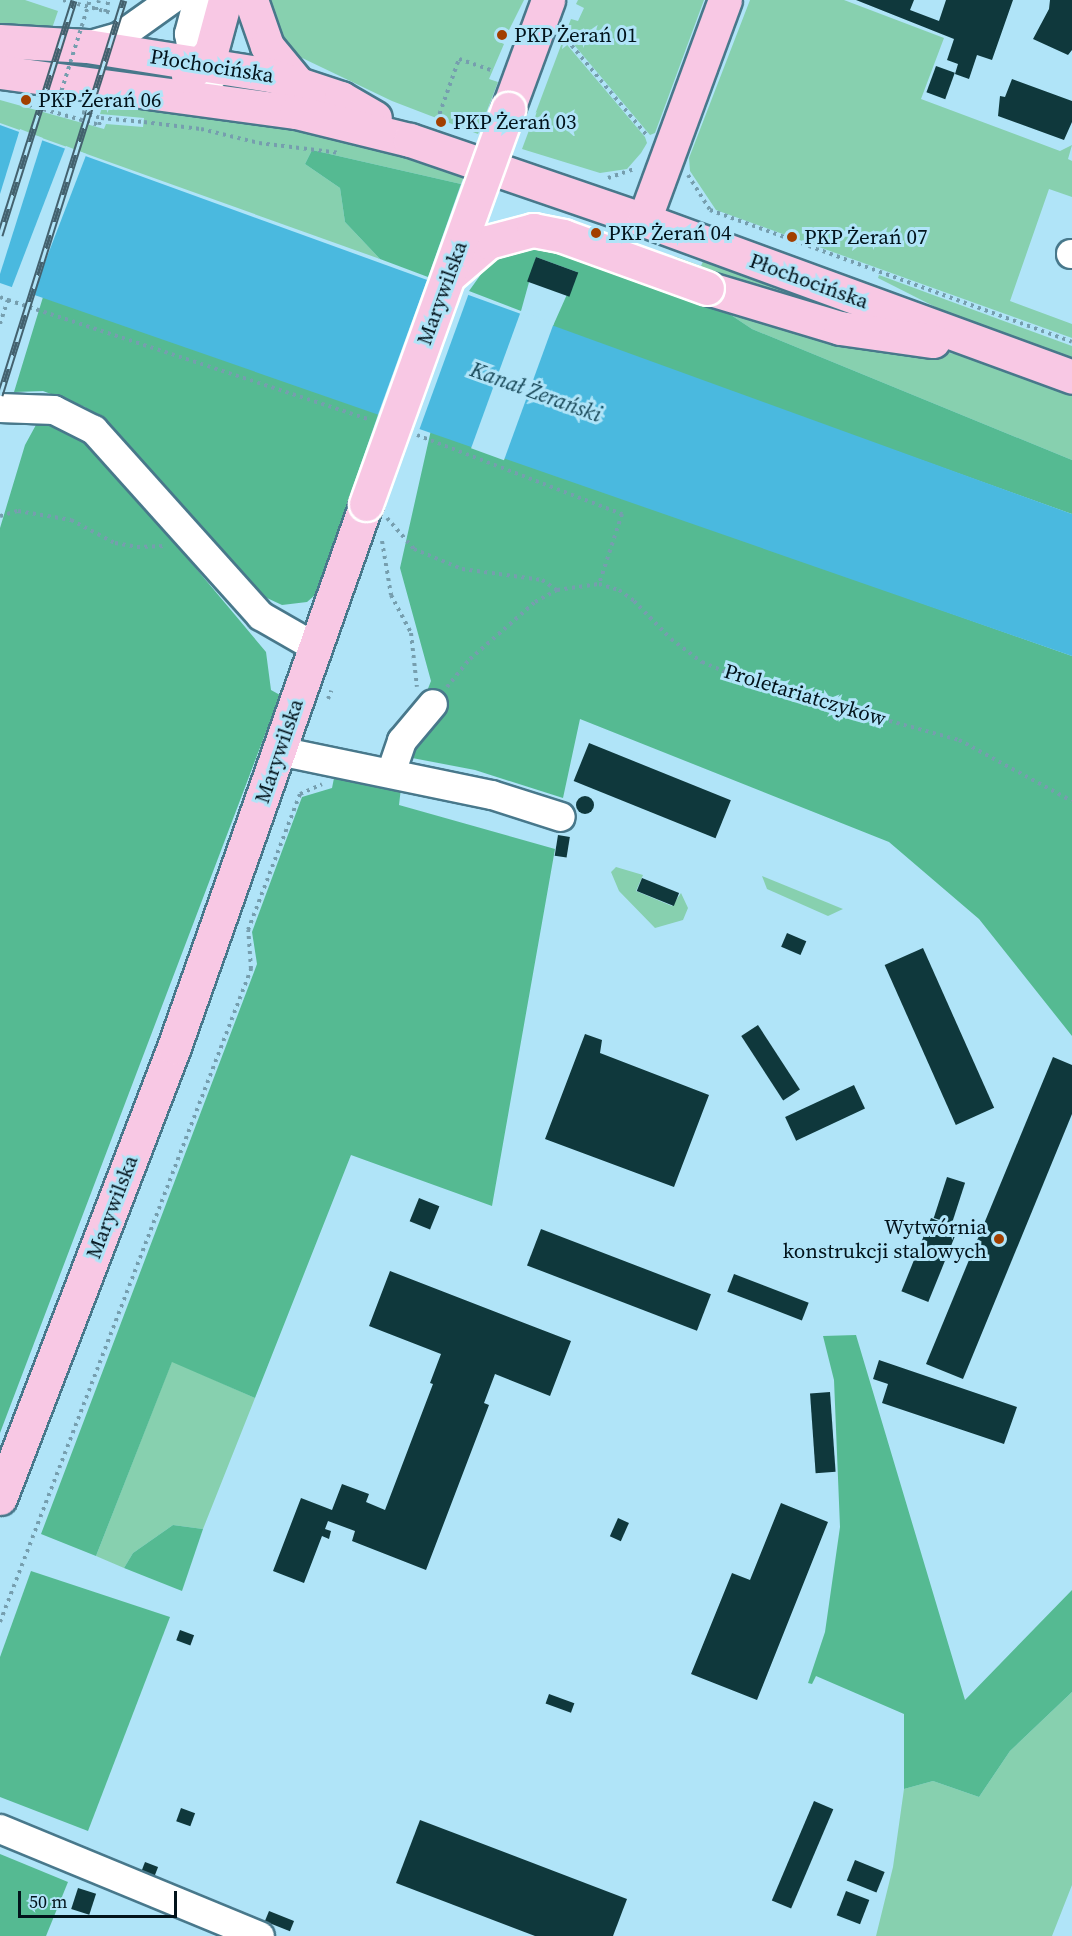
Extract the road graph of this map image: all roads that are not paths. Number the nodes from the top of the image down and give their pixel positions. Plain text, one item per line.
1 (171, 0) edge
2 (198, 0) edge
3 (225, 0) edge
4 (251, 0) edge
5 (548, 0) edge
6 (725, 0) edge
7 (0, 41) edge
8 (87, 46) junction
9 (200, 63) junction
10 (0, 72) edge
11 (126, 89) junction
12 (296, 96) junction
13 (242, 107) junction
14 (644, 220) junction
15 (447, 279) junction
16 (990, 347) junction
17 (1072, 377) edge
18 (0, 408) edge
19 (315, 647) junction
20 (427, 711) road end
21 (279, 751) junction
22 (391, 773) junction
23 (561, 817) dead end
24 (0, 1498) edge
25 (0, 1829) edge
26 (260, 1936) edge

1 - 8 street
2 - 9 street
3 - 9 main road
4 - 12 main road
5 - 15 main road, Marywilska, bridge
6 - 14 main road
7 - 8 main road, Płochocińska
8 - 9 main road, Płochocińska
9 - 11 main road
9 - 12 main road, Płochocińska
9 - 13 street
10 - 11 main road, Płochocińska
11 - 13 main road, Płochocińska
12 - 13 main road, Płochocińska
12 - 14 main road, Płochocińska
14 - 16 main road, Płochocińska
15 - 16 main road, bridge
15 - 19 main road, Marywilska, bridge
16 - 17 main road, Płochocińska
18 - 19 street
19 - 21 main road, Marywilska
20 - 22 street
21 - 22 street
21 - 24 main road, Marywilska
22 - 23 street
25 - 26 street

